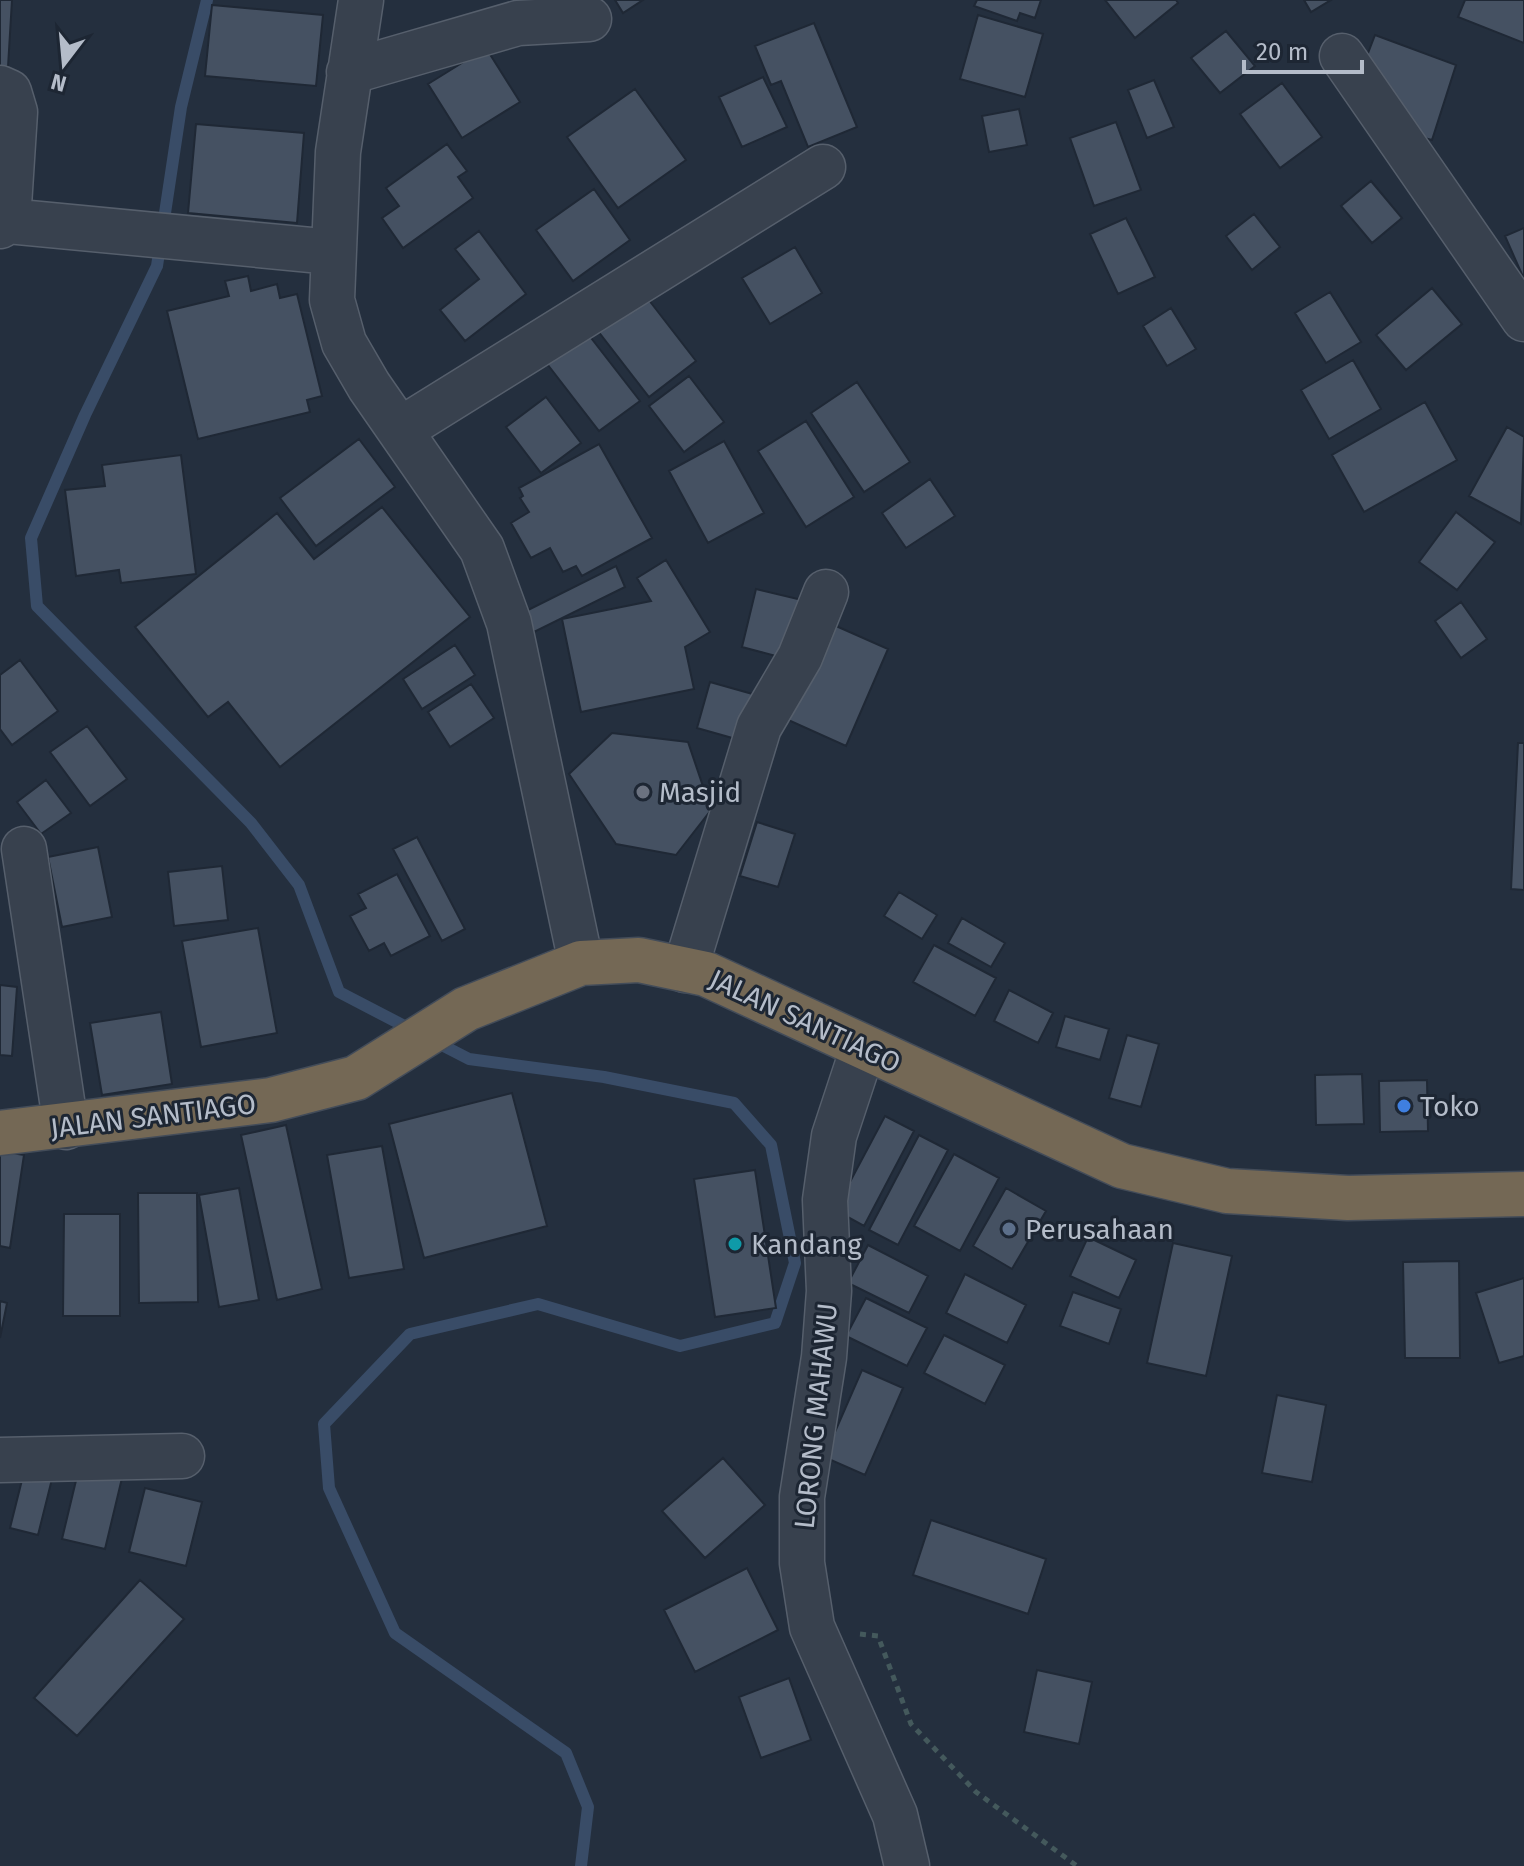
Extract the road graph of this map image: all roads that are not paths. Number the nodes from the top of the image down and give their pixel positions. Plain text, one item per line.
1 (361, 0) edge
2 (589, 19) dead end
3 (1342, 56) dead end
4 (349, 72) junction
5 (0, 88) edge
6 (823, 167) dead end
7 (4, 223) edge
8 (332, 252) junction
9 (1524, 319) edge
10 (400, 430) junction
11 (826, 592) dead end
12 (24, 849) dead end
13 (581, 963) junction
14 (685, 970) junction
15 (863, 1048) junction
16 (66, 1127) junction
17 (0, 1133) edge
18 (1524, 1194) edge
19 (182, 1456) dead end
20 (0, 1460) edge
21 (907, 1866) edge

1 - 4 street
2 - 4 street
3 - 9 street
4 - 8 street
5 - 7 street
6 - 10 street
7 - 8 street
8 - 10 street
10 - 13 street
11 - 14 street
12 - 16 street
13 - 14 highway, JALAN SANTIAGO
13 - 16 highway, JALAN SANTIAGO
14 - 15 highway, JALAN SANTIAGO
15 - 18 highway, JALAN SANTIAGO
15 - 21 street, LORONG MAHAWU
16 - 17 highway, JALAN SANTIAGO
19 - 20 street

